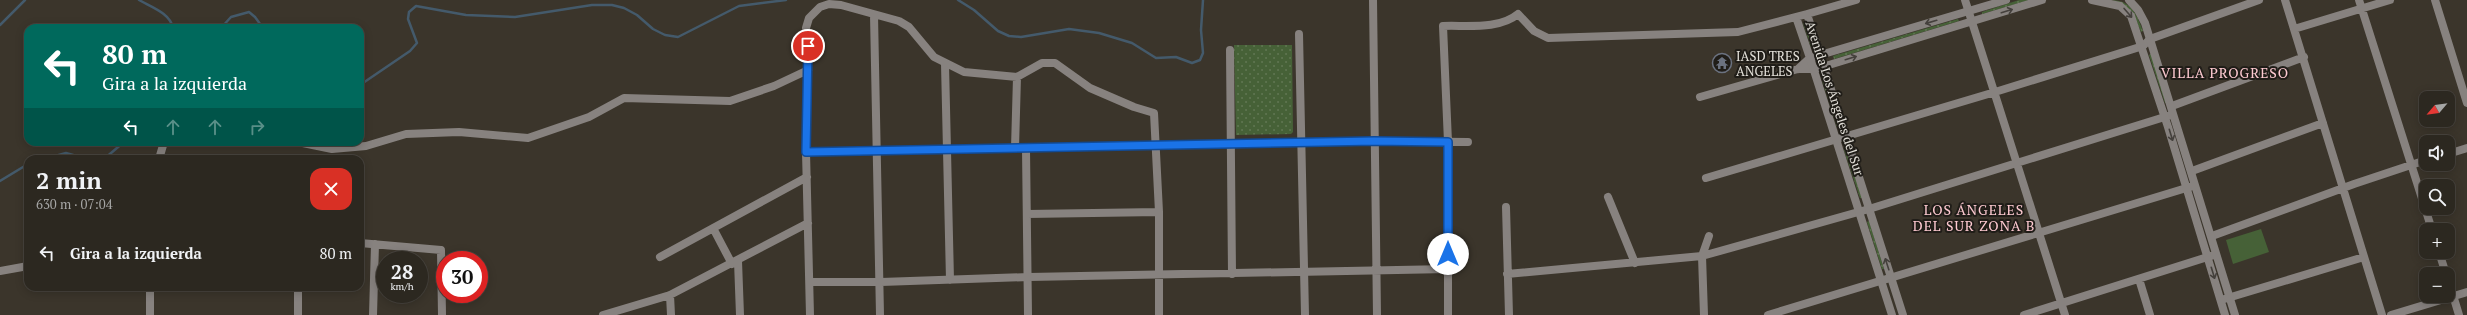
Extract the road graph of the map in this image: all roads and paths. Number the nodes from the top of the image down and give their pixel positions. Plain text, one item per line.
1 (1373, 0) edge
2 (1856, 0) edge
3 (1965, 0) edge
4 (2006, 0) edge
5 (2042, 0) edge
6 (2092, 0) edge
7 (2129, 0) edge
8 (2259, 0) edge
9 (2285, 0) edge
10 (2359, 0) edge
11 (2390, 0) edge
12 (2435, 0) edge
13 (2362, 9) junction
14 (1969, 11) junction
15 (1806, 14) junction
16 (874, 15) junction
17 (1796, 17) junction
18 (1972, 21) junction
19 (2294, 29) junction
20 (1299, 34) dead end
21 (2150, 39) junction
22 (2143, 46) junction
23 (1230, 50) dead end
24 (1820, 55) junction
25 (2304, 57) junction
26 (1810, 58) junction
27 (945, 64) junction
28 (1824, 66) junction
29 (1798, 69) junction
30 (1814, 69) junction
31 (808, 70) junction
32 (1017, 77) junction
33 (1995, 92) junction
34 (1700, 97) dead end
35 (2467, 103) edge
36 (2172, 106) junction
37 (2174, 115) junction
38 (2165, 117) junction
39 (2323, 123) junction
40 (1846, 136) junction
41 (1836, 140) junction
42 (1374, 141) junction
43 (1448, 142) junction
44 (1468, 142) dead end
45 (1302, 143) junction
46 (1230, 144) junction
47 (325, 146) edge
48 (1156, 146) junction
49 (1015, 148) junction
50 (2467, 148) edge
51 (1026, 149) junction
52 (876, 150) junction
53 (946, 150) junction
54 (806, 152) junction
55 (2455, 152) edge
56 (2419, 162) edge
57 (2017, 163) junction
58 (2411, 164) junction
59 (2192, 170) junction
60 (807, 177) junction
61 (1706, 178) dead end
62 (2196, 186) junction
63 (2187, 188) junction
64 (2344, 188) junction
65 (1608, 197) dead end
66 (1506, 207) dead end
67 (1869, 209) junction
68 (1159, 212) junction
69 (1860, 212) junction
70 (1027, 214) junction
71 (808, 223) junction
72 (2430, 223) edge
73 (713, 228) junction
74 (2039, 233) junction
75 (1709, 236) dead end
76 (2212, 236) junction
77 (364, 243) edge
78 (375, 244) junction
79 (2218, 254) junction
80 (660, 256) dead end
81 (1702, 256) junction
82 (2208, 257) junction
83 (2364, 257) junction
84 (735, 262) junction
85 (1635, 262) junction
86 (24, 267) edge
87 (1448, 269) junction
88 (1376, 270) junction
89 (1, 272) edge
90 (1304, 273) junction
91 (1232, 274) junction
92 (1507, 274) junction
93 (1159, 276) junction
94 (1028, 277) junction
95 (1892, 279) junction
96 (2139, 279) junction
97 (950, 280) junction
98 (810, 282) junction
99 (881, 282) junction
100 (1882, 282) junction
101 (150, 291) edge
102 (298, 291) edge
103 (2467, 292) edge
104 (670, 295) junction
105 (2455, 296) edge
106 (2230, 298) junction
107 (2221, 300) junction
108 (2455, 300) edge
109 (2061, 303) junction
110 (2431, 303) edge
111 (150, 315) edge
112 (298, 315) edge
113 (373, 315) edge
114 (442, 315) edge
115 (603, 315) edge
116 (671, 315) edge
117 (740, 315) edge
118 (810, 315) edge
119 (880, 315) edge
120 (1028, 315) edge
121 (1159, 315) edge
122 (1305, 315) edge
123 (1377, 315) edge
124 (1448, 315) edge
125 (1509, 315) edge
126 (1704, 315) edge
127 (1768, 315) edge
128 (1892, 315) edge
129 (1903, 315) edge
130 (2024, 315) edge
131 (2064, 315) edge
132 (2150, 315) edge
133 (2226, 315) edge
134 (2235, 315) edge
135 (2382, 315) edge
136 (2391, 315) edge
137 (2459, 315) edge

1 - 42 street
2 - 15 street
3 - 14 street
4 - 14 street
18 -> 5 street
6 -> 22 street
7 - 21 street
8 - 21 street
9 - 19 street
10 - 13 street
11 - 13 street
12 - 35 street
13 - 19 street
13 - 58 street
14 - 18 street
14 -> 24 street
15 - 17 street, Avenida Los Ángeles del Sur
15 - 24 street, Avenida Los Ángeles del Sur
16 - 27 street
16 - 31 street
16 - 52 street
17 - 26 street, Avenida Los Ángeles del Sur
17 - 43 street
28 -> 18 street
18 - 33 street
19 - 25 street
20 - 45 street
21 - 22 street
21 - 36 street
22 - 33 street
22 - 38 street
23 - 46 street
24 - 26 street
24 - 28 street, Avenida Los Ángeles del Sur
25 - 36 street
25 - 39 street
26 - 29 street
26 - 30 street, Avenida Los Ángeles del Sur
27 - 32 street
27 - 53 street
28 - 30 street
28 - 40 street, Avenida Los Ángeles del Sur
29 - 30 street
29 - 34 street
30 - 41 street, Avenida Los Ángeles del Sur
31 - 47 street
31 - 54 street
32 - 48 street
32 - 49 street
33 - 40 street
33 - 57 street
36 - 37 street
37 - 38 street
37 - 59 street
38 - 57 street
38 -> 63 street
39 - 59 street
39 - 64 street
40 - 41 street
40 - 67 street, Avenida Los Ángeles del Sur
41 - 61 street
41 - 69 street, Avenida Los Ángeles del Sur
42 - 43 street
42 - 45 street
42 - 88 street
43 - 44 street
43 - 87 street
45 - 46 street
45 - 90 street
46 - 48 street
46 - 91 street
48 - 51 street
48 - 68 street
49 - 51 street
49 - 53 street
50 - 55 street
51 - 70 street
52 - 53 street
52 - 54 street
52 - 99 street
53 - 97 street
54 - 60 street
56 - 58 street
57 - 67 street
57 - 74 street
58 - 64 street
58 - 72 street
59 - 62 street
60 - 71 street
60 - 73 street
62 - 63 street
62 - 76 street
63 - 74 street
63 - 82 street
64 - 76 street
64 - 83 street
65 - 85 street
66 - 92 street
67 - 69 street
95 -> 67 street, Avenida Los Ángeles del Sur
68 - 70 street
68 - 93 street
69 - 81 street
69 - 100 street, Avenida Los Ángeles del Sur
70 - 94 street
71 - 84 street
71 - 98 street
73 - 80 street
73 - 84 street
74 - 95 street
74 - 109 street
75 - 81 street
76 - 79 street
77 - 78 street
78 - 113 street
78 - 114 street
79 - 82 street
79 - 106 street
81 - 85 street
81 - 126 street
82 - 96 street
82 -> 107 street
83 - 106 street
83 - 135 street
84 - 104 street
84 - 117 street
85 - 92 street
86 - 89 street
87 - 88 street
87 - 124 street
88 - 90 street
88 - 123 street
90 - 91 street
90 - 122 street
91 - 93 street
92 - 125 street
93 - 94 street
93 - 121 street
94 - 97 street
94 - 120 street
95 - 100 street
95 - 129 street, Avenida Los Ángeles del Sur
96 - 109 street
96 - 132 street
97 - 99 street
98 - 99 street
98 - 118 street
99 - 119 street
100 - 127 street
100 - 128 street, Avenida Los Ángeles del Sur
101 - 111 street
102 - 112 street
103 - 105 street
104 - 115 street
104 - 116 street
106 - 107 street
106 - 134 street
107 - 133 street
108 - 137 street
109 - 130 street
109 - 131 street
110 - 136 street

